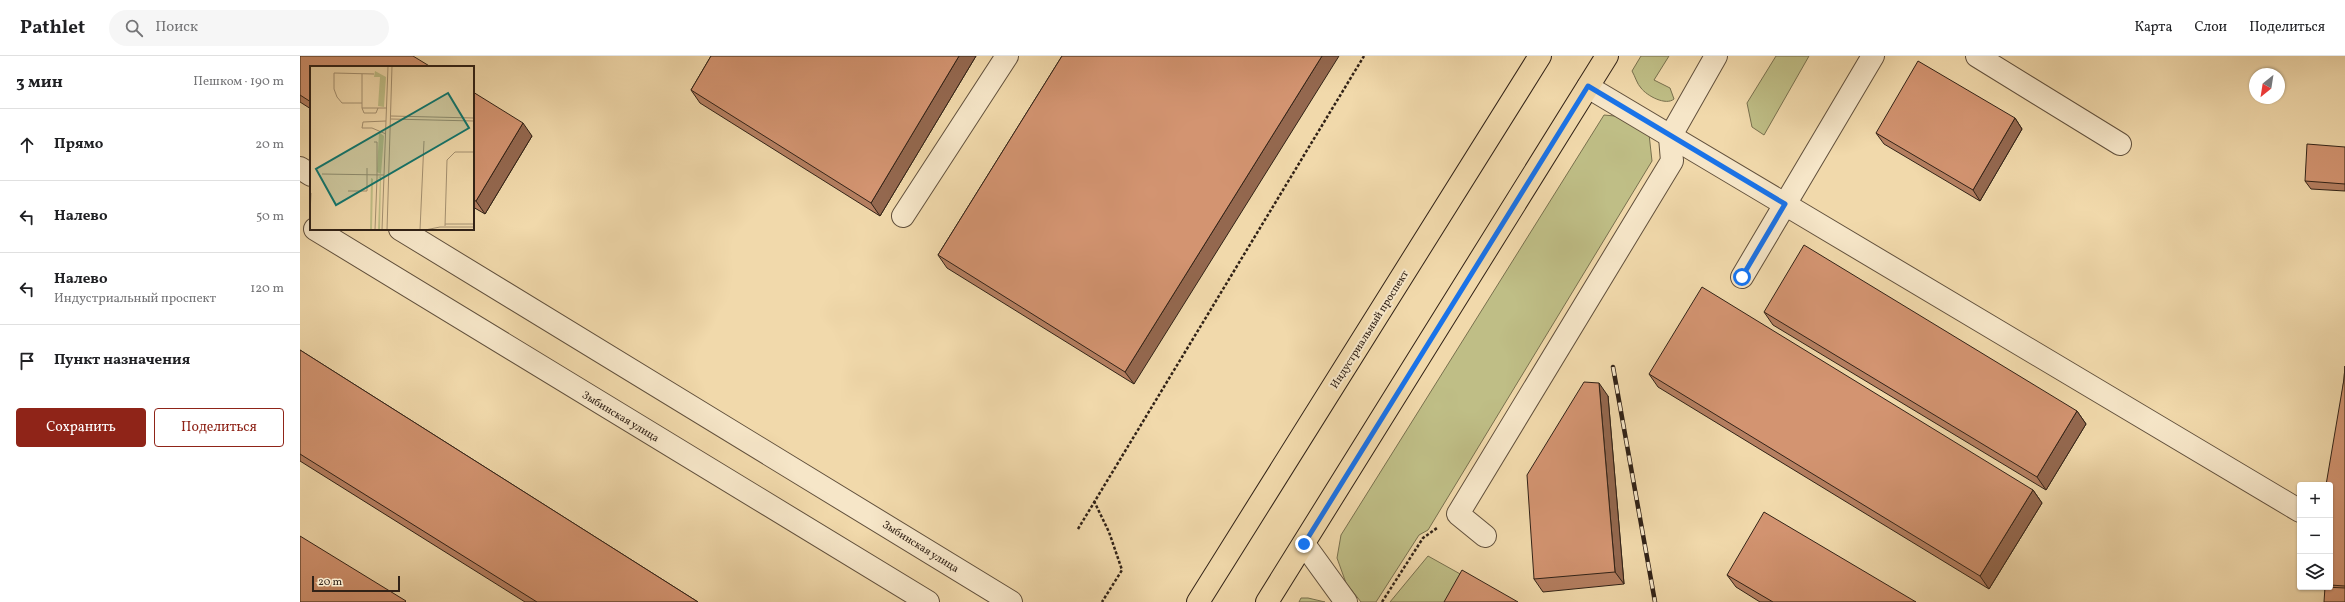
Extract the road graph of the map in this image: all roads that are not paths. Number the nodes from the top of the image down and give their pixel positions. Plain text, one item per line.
1 (1007, 56) edge
2 (1540, 56) edge
3 (1607, 56) edge
4 (1716, 56) edge
5 (1874, 56) edge
6 (1977, 56) edge
7 (1588, 86) junction
8 (1670, 137) junction
9 (2120, 144) dead end
10 (300, 168) edge
11 (310, 174) edge
12 (1785, 204) junction
13 (903, 216) dead end
14 (300, 220) edge
15 (310, 226) edge
16 (317, 230) edge
17 (402, 230) edge
18 (1742, 277) dead end
19 (2297, 509) edge
20 (1485, 536) dead end
21 (1304, 544) junction
22 (928, 602) edge
23 (1011, 602) edge
24 (1198, 602) edge
25 (1267, 602) edge
26 (1346, 602) edge

1 - 13 street
2 - 24 main road, Индустриальный проспект
3 - 7 main road
4 - 8 street
5 - 12 street
6 - 9 street
7 - 8 street
7 - 21 main road
8 - 12 street
8 - 20 street
10 - 11 street
12 - 18 street
12 - 19 street
14 - 15 street
16 - 22 street, Зыбинская улица
17 - 23 street, Зыбинская улица
21 - 25 main road
21 - 26 street

